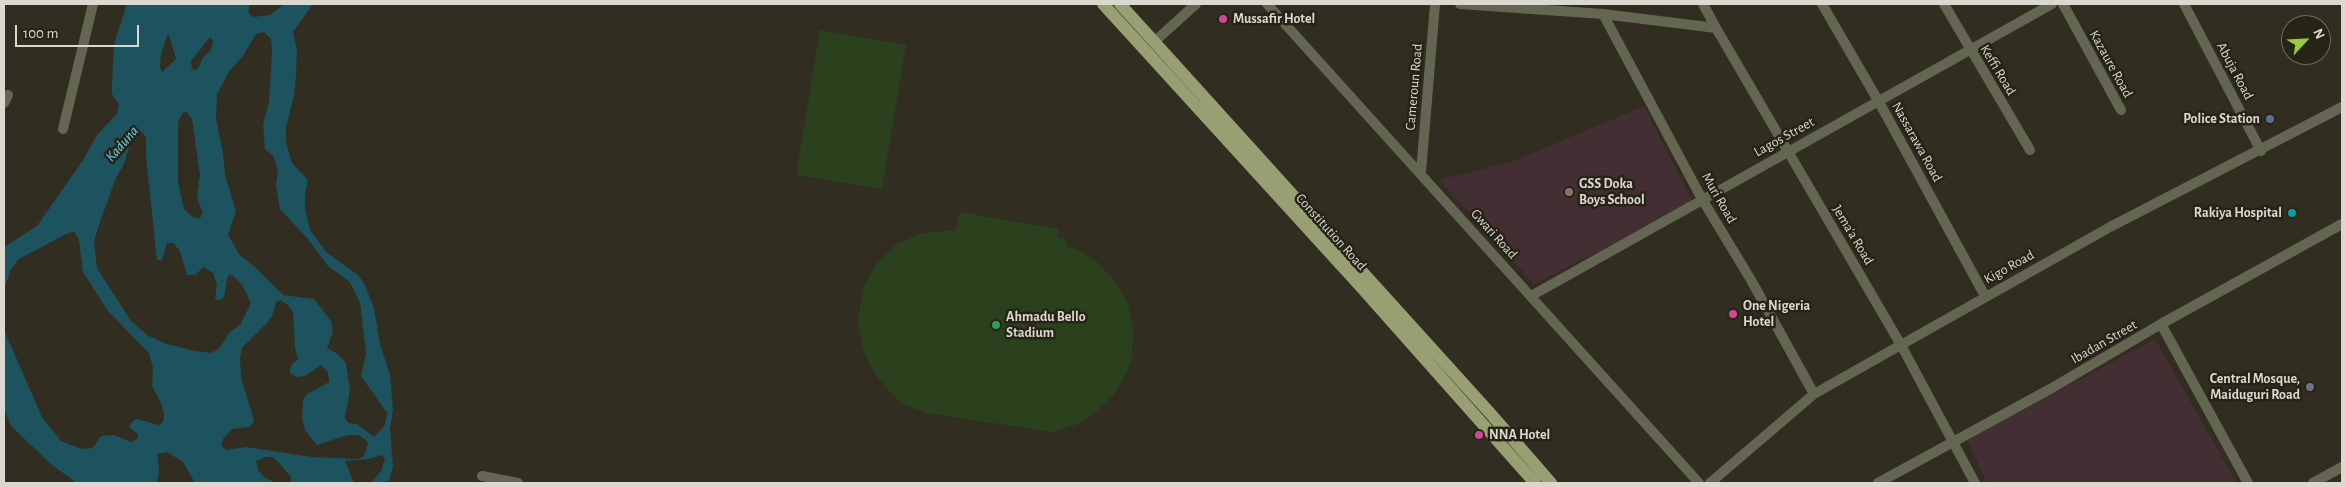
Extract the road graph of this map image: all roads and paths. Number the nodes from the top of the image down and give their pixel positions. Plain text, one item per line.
1 (93, 4) edge
2 (1103, 4) edge
3 (1120, 4) edge
4 (1196, 4) edge
5 (1267, 4) edge
6 (1435, 4) edge
7 (1460, 4) edge
8 (1703, 4) edge
9 (1822, 4) edge
10 (1944, 4) edge
11 (2052, 4) edge
12 (2063, 4) edge
13 (2184, 4) edge
14 (1603, 14) junction
15 (1716, 28) junction
16 (1154, 42) junction
17 (1969, 50) junction
18 (1879, 102) junction
19 (2342, 108) edge
20 (2121, 110) dead end
21 (63, 129) dead end
22 (2030, 150) dead end
23 (1787, 151) junction
24 (2261, 151) junction
25 (1421, 172) junction
26 (1288, 198) junction
27 (1702, 199) junction
28 (2342, 224) edge
29 (1531, 296) junction
30 (1985, 296) junction
31 (2161, 324) junction
32 (1901, 345) junction
33 (1814, 394) junction
34 (1952, 443) junction
35 (2342, 467) edge
36 (482, 476) dead end
37 (498, 481) edge
38 (518, 483) edge
39 (1534, 483) edge
40 (1550, 483) edge
41 (1699, 483) edge
42 (1710, 483) edge
43 (1878, 483) edge
44 (1975, 483) edge
45 (2248, 483) edge
46 (2313, 483) edge

1 - 21 street
2 - 26 main road, Constitution Road
3 - 16 main road, Constitution Road
4 - 16 street
5 - 25 street, Gwari Road
6 - 25 street, Cameroun Road
7 - 14 street
8 - 15 street, Jema'a Road
9 - 18 street, Nassarawa Road
10 - 17 street, Keffi Road
11 - 17 street, Lagos Street
12 - 20 street, Kazaure Road
13 - 24 street, Abuja Road
14 - 15 street
14 - 27 street, Muri Road
15 - 23 street, Jema'a Road
16 - 26 main road, Constitution Road
17 - 18 street, Lagos Street
17 - 22 street, Keffi Road
18 - 23 street, Lagos Street
18 - 30 street, Nassarawa Road
19 - 24 street, Kigo Road
23 - 27 street, Lagos Street
23 - 32 street, Jema'a Road
24 - 30 street, Kigo Road
25 - 29 street, Gwari Road
26 - 39 main road, Constitution Road
26 - 40 main road, Constitution Road
27 - 29 street, Lagos Street
27 - 33 street, Muri Road
28 - 31 street, Ibadan Street
29 - 41 street, Gwari Road
30 - 32 street, Kigo Road
31 - 34 street, Ibadan Street
31 - 45 street
32 - 33 street, Kigo Road
32 - 34 street, Jema'a Road
33 - 42 street, Kigo Road
34 - 43 street, Ibadan Street
34 - 44 street, Jema'a Road
35 - 46 street
36 - 37 street
37 - 38 street

